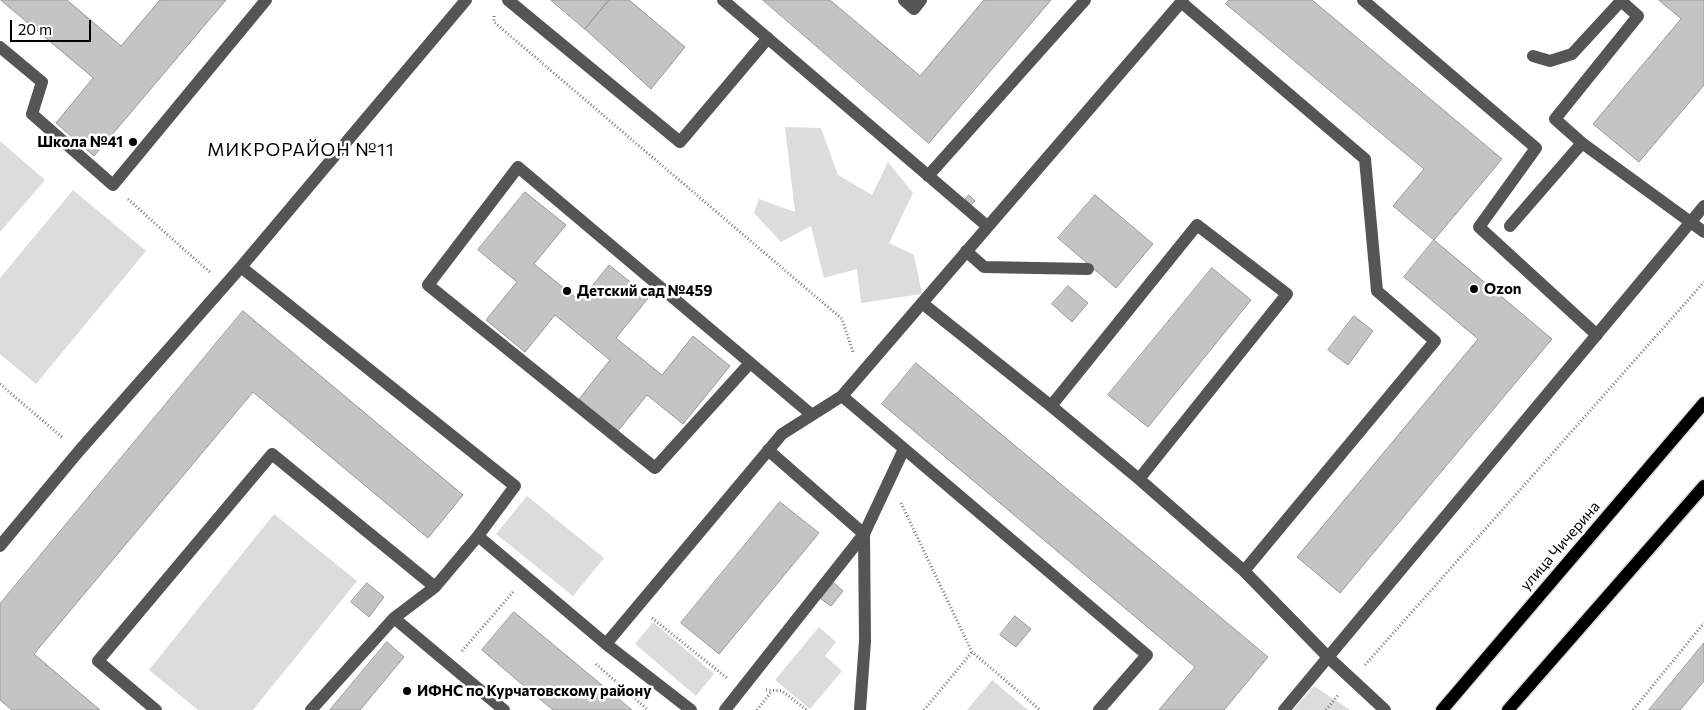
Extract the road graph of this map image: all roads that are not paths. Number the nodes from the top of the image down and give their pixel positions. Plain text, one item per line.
1 (266, 0) edge
2 (466, 0) edge
3 (508, 0) edge
4 (723, 0) edge
5 (904, 0) edge
6 (921, 0) edge
7 (1085, 0) edge
8 (1363, 0) edge
9 (1620, 0) edge
10 (1182, 1) edge
11 (768, 38) junction
12 (0, 47) edge
13 (1533, 56) dead end
14 (1582, 142) junction
15 (928, 176) junction
16 (1704, 206) edge
17 (1691, 222) junction
18 (987, 226) junction
19 (1510, 226) dead end
20 (1704, 232) edge
21 (966, 251) junction
22 (240, 267) junction
23 (1088, 270) dead end
24 (922, 303) junction
25 (1598, 335) junction
26 (750, 363) junction
27 (842, 396) junction
28 (1704, 403) edge
29 (1052, 406) junction
30 (812, 415) junction
31 (904, 449) junction
32 (768, 450) junction
33 (1139, 479) junction
34 (1704, 487) edge
35 (864, 534) junction
36 (478, 536) junction
37 (3, 538) edge
38 (1244, 571) junction
39 (435, 587) junction
40 (394, 618) junction
41 (606, 644) junction
42 (1329, 658) junction
43 (156, 710) edge
44 (311, 710) edge
45 (504, 710) edge
46 (691, 710) edge
47 (724, 710) edge
48 (860, 710) edge
49 (1099, 710) edge
50 (1284, 710) edge
51 (1385, 710) edge
52 (1442, 710) edge
53 (1508, 710) edge

1 - 12 lane
2 - 22 lane
3 - 11 lane
4 - 11 lane
5 - 6 lane
7 - 15 lane
8 - 25 lane
9 - 13 lane
9 - 14 lane
10 - 18 lane
10 - 38 lane
11 - 15 lane
14 - 17 lane
14 - 19 lane
15 - 18 lane
16 - 17 lane
17 - 20 lane
17 - 25 lane
18 - 21 lane
21 - 23 lane
21 - 24 lane
22 - 36 lane
22 - 37 lane
24 - 27 lane
24 - 29 lane
25 - 42 lane
26 - 26 lane
26 - 30 lane
27 - 30 lane
27 - 31 lane
28 - 52 main road, улица Чичерина
29 - 33 lane
29 - 33 lane
30 - 32 lane
31 - 35 lane
31 - 49 lane
32 - 35 lane
32 - 41 lane
33 - 38 lane
34 - 53 main road
35 - 47 lane
35 - 48 lane
36 - 39 lane
36 - 41 lane
38 - 42 lane
39 - 40 lane
39 - 43 lane
40 - 44 lane
40 - 45 lane
41 - 46 lane
42 - 50 lane
42 - 51 lane

